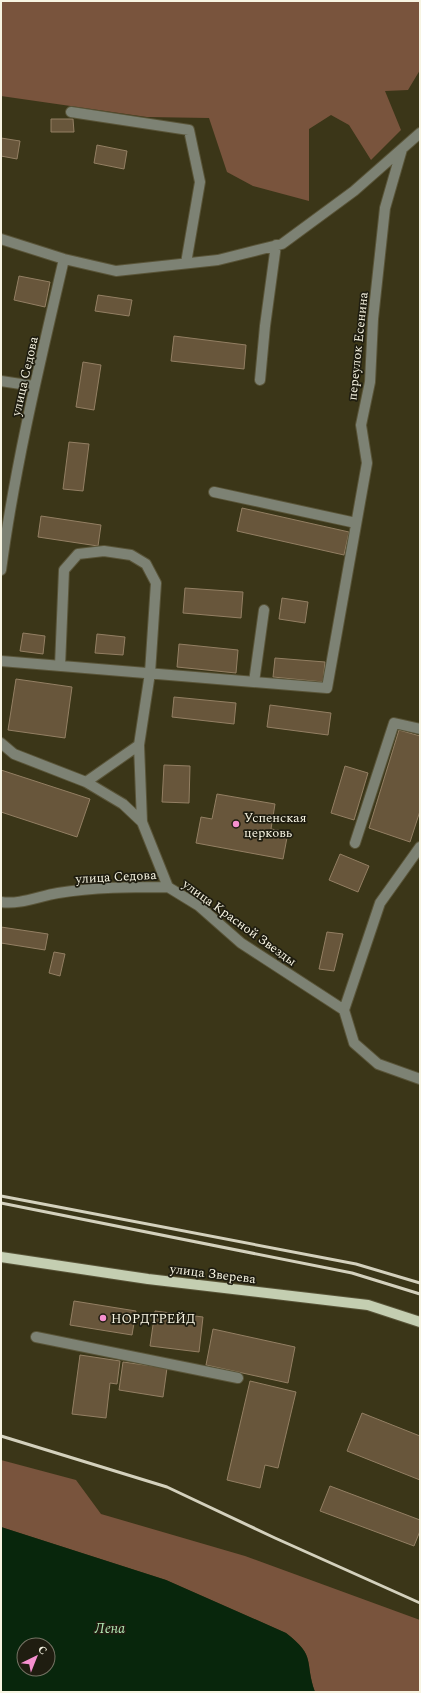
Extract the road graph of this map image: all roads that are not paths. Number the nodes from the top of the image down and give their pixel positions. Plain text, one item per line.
1 (71, 112) dead end
2 (420, 133) edge
3 (402, 149) junction
4 (1, 239) edge
5 (276, 245) junction
6 (64, 259) junction
7 (186, 263) junction
8 (260, 380) dead end
9 (1, 381) edge
10 (34, 386) junction
11 (214, 492) dead end
12 (5, 505) edge
13 (356, 523) junction
14 (1, 570) edge
15 (264, 610) dead end
16 (1, 661) edge
17 (60, 666) junction
18 (150, 673) junction
19 (254, 682) junction
20 (420, 729) edge
21 (1, 743) edge
22 (139, 745) junction
23 (86, 782) junction
24 (142, 822) junction
25 (355, 842) dead end
26 (420, 847) edge
27 (168, 887) junction
28 (1, 902) edge
29 (344, 1010) junction
30 (420, 1079) edge
31 (1, 1257) edge
32 (420, 1322) edge
33 (36, 1337) dead end
34 (238, 1378) dead end

1 - 7 street
2 - 3 street
3 - 5 street
3 - 13 street, переулок Есенина
4 - 6 street
5 - 7 street
5 - 8 street
6 - 7 street
6 - 10 street, улица Седова
9 - 10 street
10 - 12 street, улица Седова
11 - 13 street
12 - 14 street, улица Седова
13 - 19 street, переулок Есенина
15 - 19 street
16 - 17 street
17 - 18 street
17 - 18 street
18 - 19 street
18 - 22 street
20 - 25 street
21 - 23 street, улица Седова
22 - 23 street
22 - 24 street
23 - 24 street, улица Седова
24 - 27 street, улица Седова
26 - 29 street
27 - 28 street, улица Седова
27 - 29 street, улица Красной Звезды
29 - 30 street
31 - 32 main road, улица Зверева
33 - 34 street

